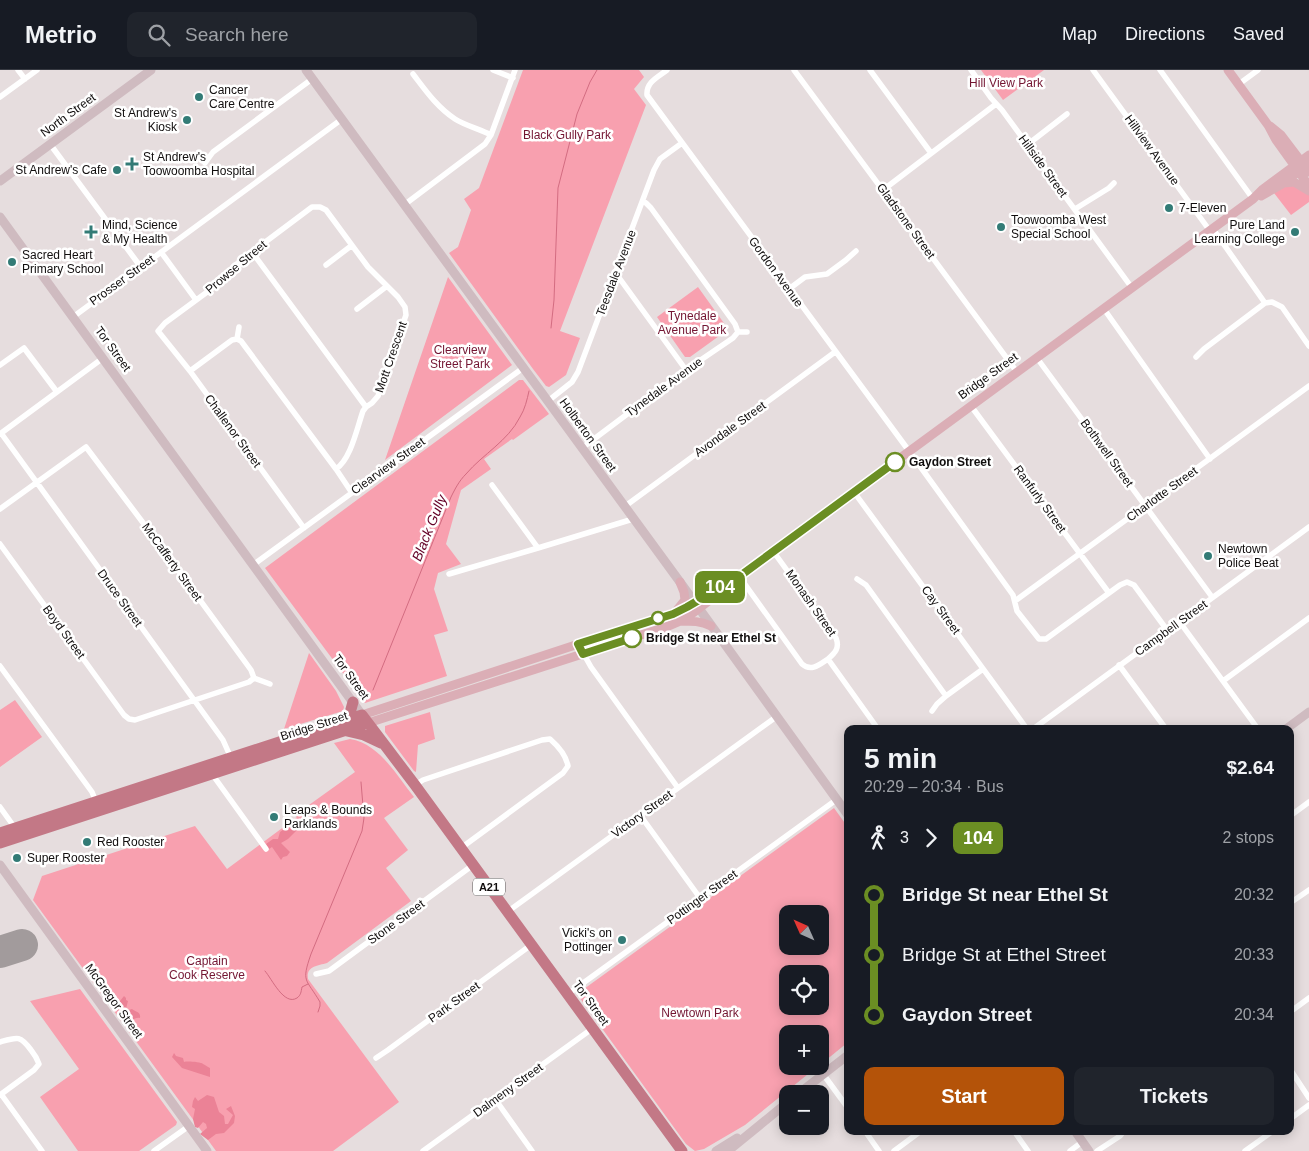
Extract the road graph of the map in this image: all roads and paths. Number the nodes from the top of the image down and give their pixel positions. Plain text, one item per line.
1 (18, 70) edge
2 (37, 70) edge
3 (151, 70) edge
4 (306, 70) edge
5 (493, 70) edge
6 (516, 70) edge
7 (667, 70) edge
8 (794, 70) edge
9 (870, 70) edge
10 (971, 70) edge
11 (1093, 70) edge
12 (1160, 70) edge
13 (1228, 70) edge
14 (1258, 70) edge
15 (413, 74) dead end
16 (312, 78) junction
17 (513, 78) junction
18 (25, 79) junction
19 (1238, 84) junction
20 (0, 97) edge
21 (996, 104) junction
22 (1067, 114) dead end
23 (342, 119) junction
24 (1268, 125) junction
25 (491, 135) junction
26 (682, 143) junction
27 (50, 144) junction
28 (1027, 145) junction
29 (1284, 151) junction
30 (931, 154) junction
31 (1309, 155) edge
32 (205, 163) dead end
33 (1303, 167) edge
34 (0, 181) edge
35 (1114, 183) dead end
36 (1282, 184) junction
37 (1309, 186) edge
38 (1263, 189) junction
39 (883, 190) junction
40 (1309, 191) edge
41 (1253, 199) junction
42 (643, 201) junction
43 (404, 205) junction
44 (320, 207) joint
45 (1075, 209) junction
46 (0, 217) edge
47 (1212, 230) junction
48 (351, 246) junction
49 (856, 251) dead end
50 (161, 252) junction
51 (252, 252) junction
52 (326, 265) dead end
53 (140, 266) junction
54 (614, 277) junction
55 (387, 286) junction
56 (1132, 288) junction
57 (789, 289) junction
58 (196, 300) junction
59 (1265, 303) junction
60 (357, 309) dead end
61 (1104, 309) junction
62 (73, 316) junction
63 (240, 327) dead end
64 (738, 332) junction
65 (747, 332) dead end
66 (161, 335) joint
67 (237, 339) junction
68 (1309, 346) edge
69 (836, 352) junction
70 (1196, 357) dead end
71 (103, 358) junction
72 (1037, 358) junction
73 (0, 365) edge
74 (523, 368) junction
75 (686, 370) junction
76 (190, 371) junction
77 (1017, 372) junction
78 (1309, 386) edge
79 (58, 392) junction
80 (548, 402) junction
81 (971, 406) junction
82 (366, 407) junction
83 (0, 433) edge
84 (582, 448) junction
85 (909, 451) junction
86 (1210, 459) junction
87 (336, 469) junction
88 (36, 483) junction
89 (492, 485) dead end
90 (854, 492) junction
91 (352, 493) junction
92 (1145, 506) junction
93 (624, 507) junction
94 (0, 509) edge
95 (633, 519) junction
96 (1309, 527) edge
97 (304, 528) junction
98 (0, 544) edge
99 (538, 548) junction
100 (774, 551) junction
101 (1080, 554) junction
102 (253, 565) junction
103 (449, 574) dead end
104 (740, 576) junction
105 (857, 579) dead end
106 (680, 582) junction
107 (1109, 593) junction
108 (1212, 597) junction
109 (1015, 601) junction
110 (696, 606) junction
111 (673, 614) junction
112 (1309, 618) edge
113 (680, 621) junction
114 (1179, 621) junction
115 (711, 626) junction
116 (1167, 630) junction
117 (578, 644) junction
118 (583, 654) junction
119 (828, 659) junction
120 (1120, 665) junction
121 (0, 666) edge
122 (983, 669) junction
123 (254, 678) junction
124 (1223, 681) junction
125 (270, 684) dead end
126 (946, 696) junction
127 (194, 700) junction
128 (353, 702) junction
129 (932, 712) dead end
130 (1309, 712) edge
131 (776, 717) junction
132 (387, 718) junction
133 (365, 719) junction
134 (875, 725) edge
135 (1024, 725) edge
136 (1038, 725) edge
137 (1163, 725) edge
138 (1255, 725) edge
139 (1291, 725) edge
140 (345, 726) junction
141 (381, 741) junction
142 (232, 762) junction
143 (212, 774) junction
144 (415, 786) junction
145 (678, 788) junction
146 (836, 800) junction
147 (1309, 802) edge
148 (98, 806) junction
149 (0, 807) edge
150 (844, 810) edge
151 (1294, 813) edge
152 (640, 815) junction
153 (15, 828) junction
154 (0, 833) edge
155 (0, 843) edge
156 (461, 848) junction
157 (266, 849) dead end
158 (0, 865) edge
159 (473, 866) junction
160 (1309, 890) edge
161 (700, 898) junction
162 (1294, 900) edge
163 (507, 912) junction
164 (532, 945) junction
165 (316, 974) dead end
166 (568, 994) junction
167 (1309, 998) edge
168 (1294, 1009) edge
169 (593, 1028) junction
170 (0, 1042) edge
171 (844, 1057) edge
172 (376, 1058) dead end
173 (829, 1069) edge
174 (822, 1075) edge
175 (824, 1075) edge
176 (1294, 1075) edge
177 (809, 1085) edge
178 (1302, 1086) junction
179 (1309, 1092) edge
180 (0, 1095) edge
181 (1309, 1098) edge
182 (495, 1099) junction
183 (844, 1103) edge
184 (1309, 1105) edge
185 (779, 1109) edge
186 (1294, 1116) edge
187 (759, 1125) junction
188 (189, 1126) junction
189 (868, 1135) edge
190 (916, 1135) edge
191 (1017, 1135) edge
192 (1077, 1135) edge
193 (1118, 1135) edge
194 (1267, 1135) edge
195 (42, 1151) edge
196 (154, 1151) edge
197 (208, 1151) edge
198 (423, 1151) edge
199 (532, 1151) edge
200 (682, 1151) edge
201 (716, 1151) edge
202 (728, 1151) edge
203 (879, 1151) edge
204 (894, 1151) edge
205 (1028, 1151) edge
206 (1070, 1151) edge
207 (1089, 1151) edge
208 (1097, 1151) edge
209 (1245, 1151) edge

1 - 18 street
2 - 18 street
3 - 27 street, North Street
4 - 16 street, Holberton Street
5 - 17 street
6 - 17 street
7 - 26 street, Gordon Avenue
8 - 39 street, Gladstone Street
9 - 30 street
10 - 21 street, Hillside Street
11 - 47 street, Hillview Avenue
12 - 41 street
13 - 19 main road
14 - 19 street
15 - 25 street
16 - 23 street, Holberton Street
16 - 32 street
17 - 25 street
18 - 20 street
19 - 24 main road
21 - 28 street, Hillside Street
21 - 30 street
22 - 28 street
23 - 43 street, Holberton Street
23 - 50 street, Prosser Street
24 - 29 main road
24 - 33 main road
25 - 43 street
26 - 42 street, Teesdale Avenue
26 - 57 street, Gordon Avenue
27 - 34 street, North Street
27 - 53 street
28 - 45 street, Hillside Street
29 - 33 main road
29 - 38 main road
30 - 39 street
31 - 33 main road, Bridge Street
33 - 36 main road, Bridge Street
33 - 37 main road
33 - 38 main road, Bridge Street
35 - 45 street
36 - 40 main road
36 - 41 main road, Bridge Street
38 - 41 main road, Bridge Street
39 - 77 street, Gladstone Street
41 - 47 main road, Bridge Street
42 - 54 street, Teesdale Avenue
42 - 64 street
43 - 74 street, Holberton Street
44 - 48 street, Mott Crescent
44 - 51 street, Prowse Street
45 - 56 street, Hillside Street
46 - 62 street, Tor Street
47 - 56 main road, Bridge Street
47 - 59 street, Hillview Avenue
48 - 52 street
48 - 55 street, Mott Crescent
49 - 57 street
50 - 53 street, Prosser Street
50 - 58 street
51 - 58 street, Prowse Street
51 - 82 street
53 - 62 street, Prosser Street
54 - 75 street
54 - 80 street, Teesdale Avenue
55 - 60 street
55 - 82 street, Mott Crescent
56 - 61 main road, Bridge Street
57 - 69 street, Gordon Avenue
58 - 66 street, Prowse Street
59 - 68 street
59 - 70 street
61 - 72 main road, Bridge Street
61 - 86 street
62 - 71 street, Tor Street
63 - 67 street
64 - 65 street
64 - 75 street, Tynedale Avenue
66 - 76 street, Challenor Street
67 - 76 street
67 - 87 street
69 - 85 street, Gordon Avenue
69 - 93 street, Avondale Street
71 - 79 street
71 - 102 street, Tor Street
72 - 77 main road, Bridge Street
72 - 92 street, Bothwell Street
73 - 79 street
74 - 80 street, Holberton Street
74 - 91 street, Clearview Street
75 - 84 street, Tynedale Avenue
76 - 97 street, Challenor Street
77 - 81 main road, Bridge Street
78 - 86 street, Charlotte Street
79 - 83 street
80 - 84 street, Holberton Street
81 - 85 main road, Bridge Street
81 - 101 street, Ranfurly Street
82 - 87 street, Mott Crescent
83 - 88 street, Druce Street
84 - 93 street, Holberton Street
85 - 90 main road, Bridge Street
85 - 109 street
86 - 92 street, Charlotte Street
87 - 91 street
88 - 94 street
88 - 123 street, McCafferty Street
88 - 127 street, Druce Street
89 - 99 street
90 - 100 main road, Bridge Street
90 - 122 street, Cay Street
91 - 97 street, Clearview Street
92 - 101 street, Charlotte Street
92 - 108 street, Bothwell Street
93 - 95 street, Holberton Street
95 - 99 street
95 - 106 street, Holberton Street
96 - 108 street, Campbell Street
97 - 102 street, Clearview Street
98 - 127 street, Boyd Street
99 - 103 street
100 - 104 main road, Bridge Street
100 - 119 street, Monash Street
101 - 107 street, Ranfurly Street
101 - 109 street, Charlotte Street
102 - 128 street, Tor Street
104 - 110 main road, Bridge Street
104 - 119 street
105 - 126 street
106 - 110 street, Holberton Street
106 - 111 main road
107 - 109 street
107 - 116 street
108 - 114 street, Campbell Street
110 - 111 main road, Bridge Street
110 - 113 main road, Bridge Street
110 - 115 street, Holberton Street
111 - 117 main road, Bridge Street
112 - 124 street
113 - 115 main road
113 - 118 main road, Bridge Street
114 - 116 street, Campbell Street
114 - 124 street
115 - 131 street, Holberton Street
116 - 120 street, Campbell Street
117 - 118 street
117 - 133 main road, Bridge Street
118 - 132 main road, Bridge Street
118 - 145 street
119 - 134 street
120 - 136 street, Campbell Street
120 - 137 street
121 - 148 street
122 - 126 street
122 - 135 street, Cay Street
123 - 125 street
123 - 127 street
124 - 138 street
126 - 129 street
127 - 142 street, Druce Street
128 - 133 street, Tor Street
128 - 140 highway
130 - 139 street
131 - 145 street, Victory Street
131 - 146 street, Holberton Street
132 - 133 main road, Bridge Street
132 - 141 main road
133 - 140 highway, Bridge Street
133 - 141 highway, Tor Street / A21
140 - 141 highway, A21
140 - 142 highway, Bridge Street
141 - 144 highway, Tor Street / A21
142 - 143 highway, Bridge Street
142 - 148 highway, Bridge Street
143 - 148 highway, Bridge Street
143 - 157 street
144 - 156 highway, Tor Street / A21
144 - 156 street
145 - 152 street, Victory Street
146 - 150 street, Holberton Street
146 - 161 street, Pottinger Street
147 - 151 street
148 - 153 highway, Bridge Street
148 - 155 highway, Bridge Street
149 - 153 street
152 - 161 street
152 - 163 street, Victory Street
153 - 154 highway, Bridge Street
156 - 159 highway, Tor Street / A21
158 - 188 street, McGregor Street
159 - 163 highway, Tor Street / A21
159 - 165 street, Stone Street
160 - 162 street
161 - 166 street, Pottinger Street
163 - 164 highway, Tor Street / A21
164 - 166 highway, Tor Street / A21
164 - 172 street, Park Street
166 - 169 highway, Tor Street / A21
167 - 168 street
169 - 182 street, Dalmeny Street
169 - 200 highway, Tor Street / A21
170 - 180 street
171 - 173 street
174 - 177 street
175 - 183 street
176 - 178 street
178 - 179 street
178 - 181 street
180 - 195 street
182 - 198 street, Dalmeny Street
182 - 199 street
184 - 186 street
185 - 187 street
187 - 201 street
187 - 202 street
188 - 196 street
188 - 197 street, McGregor Street
189 - 203 street
190 - 204 street
191 - 205 street
192 - 206 street
192 - 207 street
193 - 208 street
194 - 209 street

